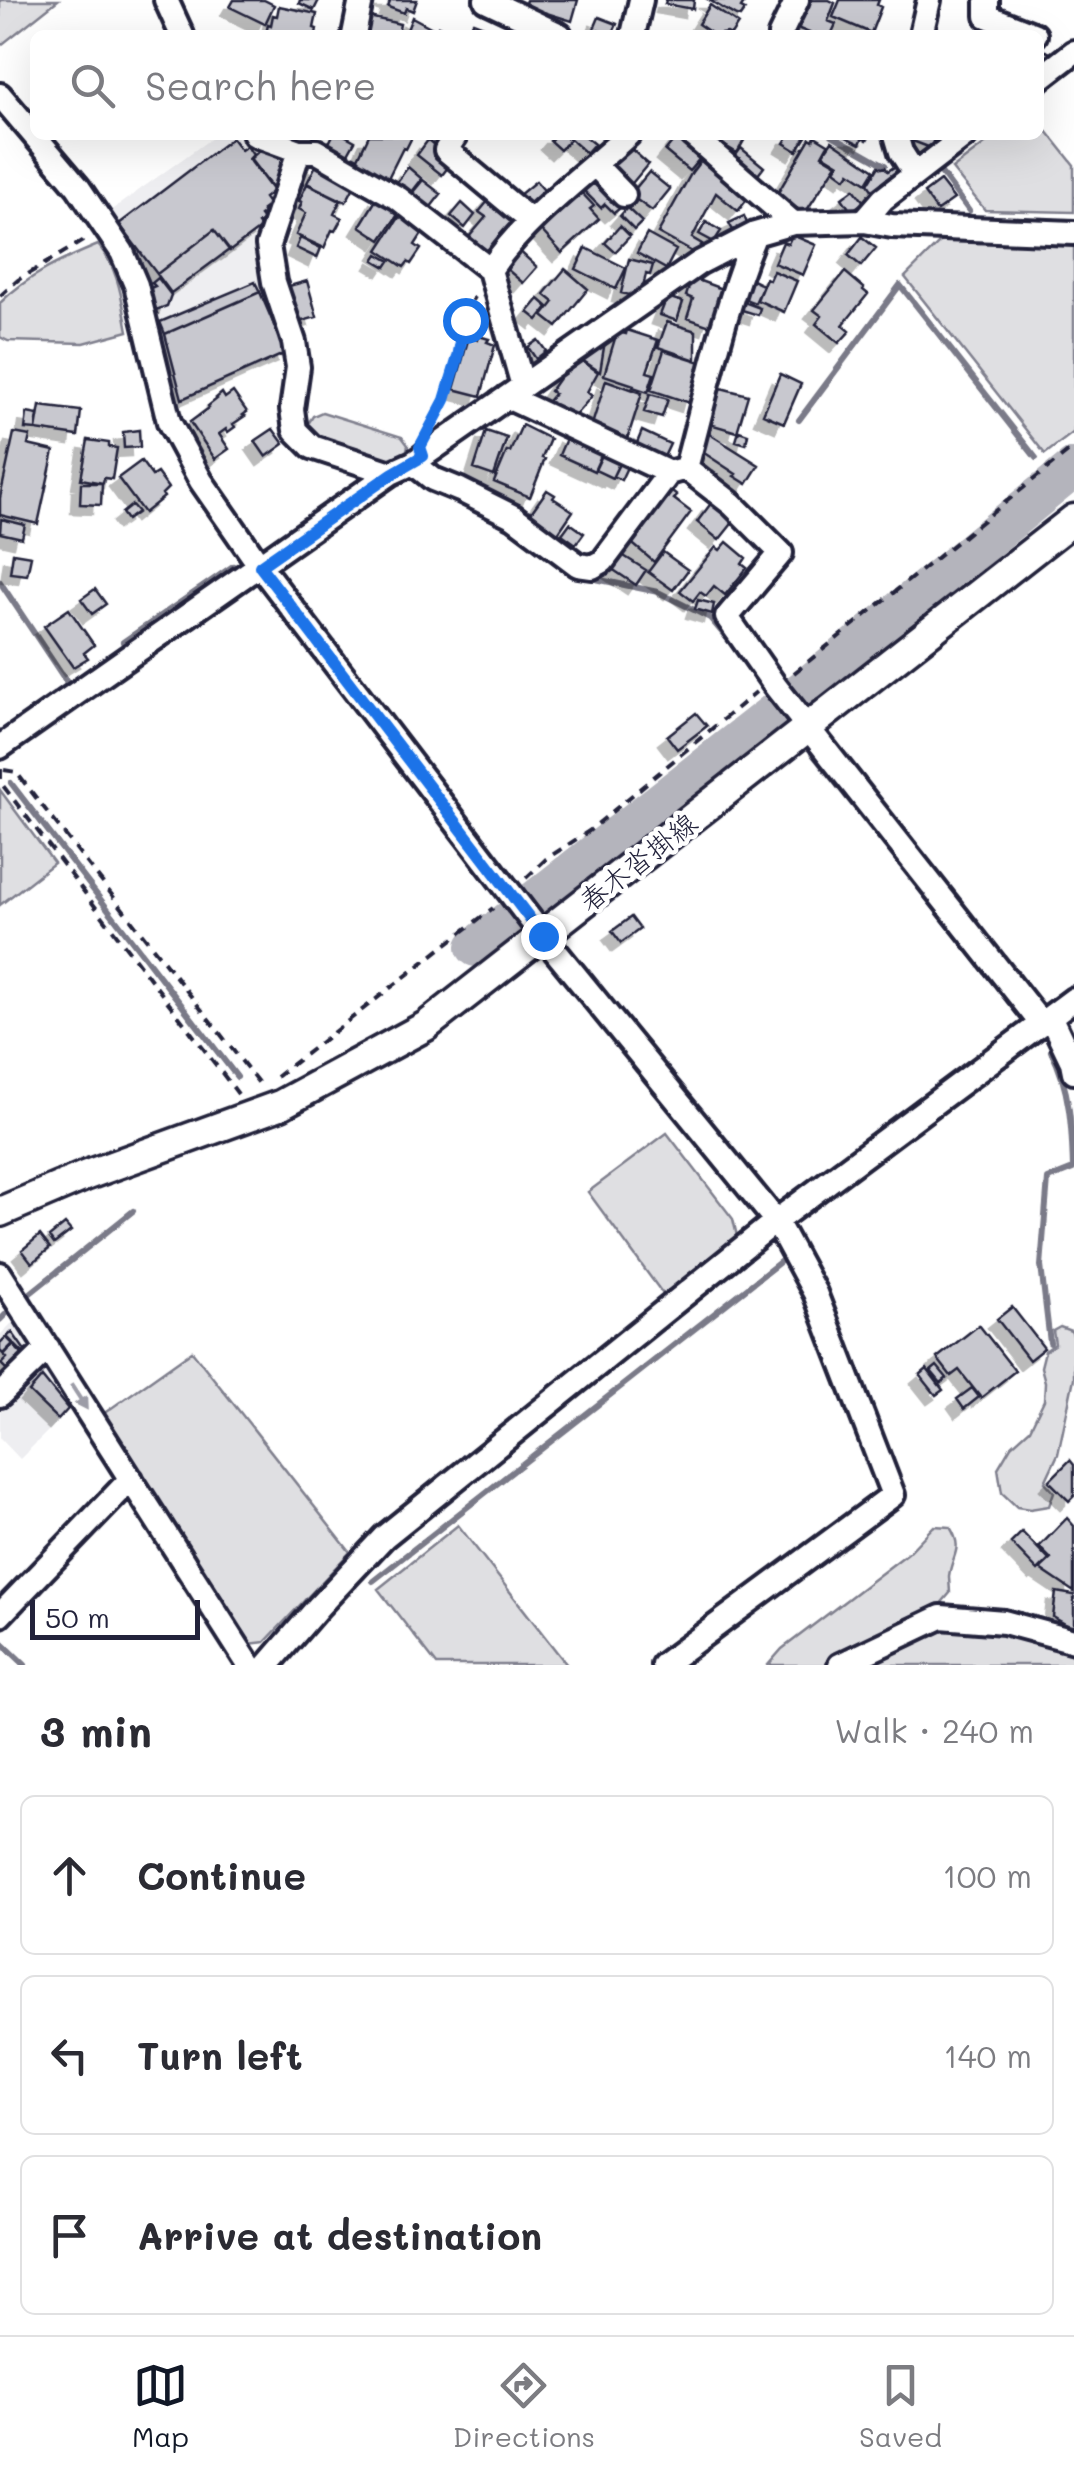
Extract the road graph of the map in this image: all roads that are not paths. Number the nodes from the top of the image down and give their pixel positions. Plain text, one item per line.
1 (166, 0) edge
2 (360, 0) edge
3 (641, 0) edge
4 (797, 0) edge
5 (929, 0) edge
6 (988, 0) edge
7 (497, 2) edge
8 (525, 28) edge
9 (180, 30) edge
10 (355, 30) edge
11 (634, 30) edge
12 (782, 30) edge
13 (922, 30) edge
14 (1022, 30) edge
15 (1044, 39) edge
16 (1074, 51) edge
17 (1044, 75) edge
18 (0, 95) edge
19 (30, 131) edge
20 (38, 140) edge
21 (282, 140) edge
22 (453, 140) edge
23 (622, 140) edge
24 (699, 140) edge
25 (897, 140) edge
26 (959, 140) edge
27 (313, 146) edge
28 (595, 165) junction
29 (915, 174) junction
30 (624, 194) dead end
31 (531, 221) junction
32 (864, 221) junction
33 (793, 223) junction
34 (1074, 233) edge
35 (754, 234) junction
36 (492, 277) junction
37 (515, 392) junction
38 (418, 459) junction
39 (678, 470) junction
40 (392, 474) junction
41 (1074, 519) edge
42 (260, 566) junction
43 (808, 728) junction
44 (0, 748) edge
45 (543, 936) junction
46 (1074, 998) edge
47 (1046, 1020) junction
48 (1074, 1072) edge
49 (0, 1212) edge
50 (776, 1221) junction
51 (4, 1280) edge
52 (48, 1348) junction
53 (0, 1395) edge
54 (131, 1478) junction
55 (0, 1614) edge
56 (1074, 1642) edge
57 (249, 1665) edge
58 (268, 1665) edge
59 (663, 1665) edge
60 (840, 1665) edge

1 - 9 street
2 - 10 street
3 - 11 street
4 - 12 street
5 - 13 street
6 - 14 street
7 - 8 street
15 - 16 street
16 - 17 street
18 - 19 street
20 - 42 street
21 - 27 street
22 - 31 street
23 - 28 street
24 - 33 street
25 - 29 street
26 - 29 street
27 - 36 street
27 - 40 street
28 - 30 street
28 - 31 street
29 - 32 street
31 - 36 street
32 - 33 street
32 - 34 street
33 - 35 street
35 - 37 street
35 - 39 street
36 - 37 street
37 - 38 street
37 - 39 street
38 - 39 street
38 - 40 street
39 - 43 street
40 - 42 street
41 - 43 main road, 春木沓掛線
42 - 44 street
42 - 45 street
43 - 45 main road, 春木沓掛線
43 - 47 street
45 - 49 main road, 春木沓掛線
45 - 50 street
46 - 47 street
47 - 48 street
47 - 50 street
50 - 58 street
50 - 59 street
51 - 52 street
52 - 53 street
52 -> 54 street
54 - 55 street
54 - 57 street
56 - 60 street

